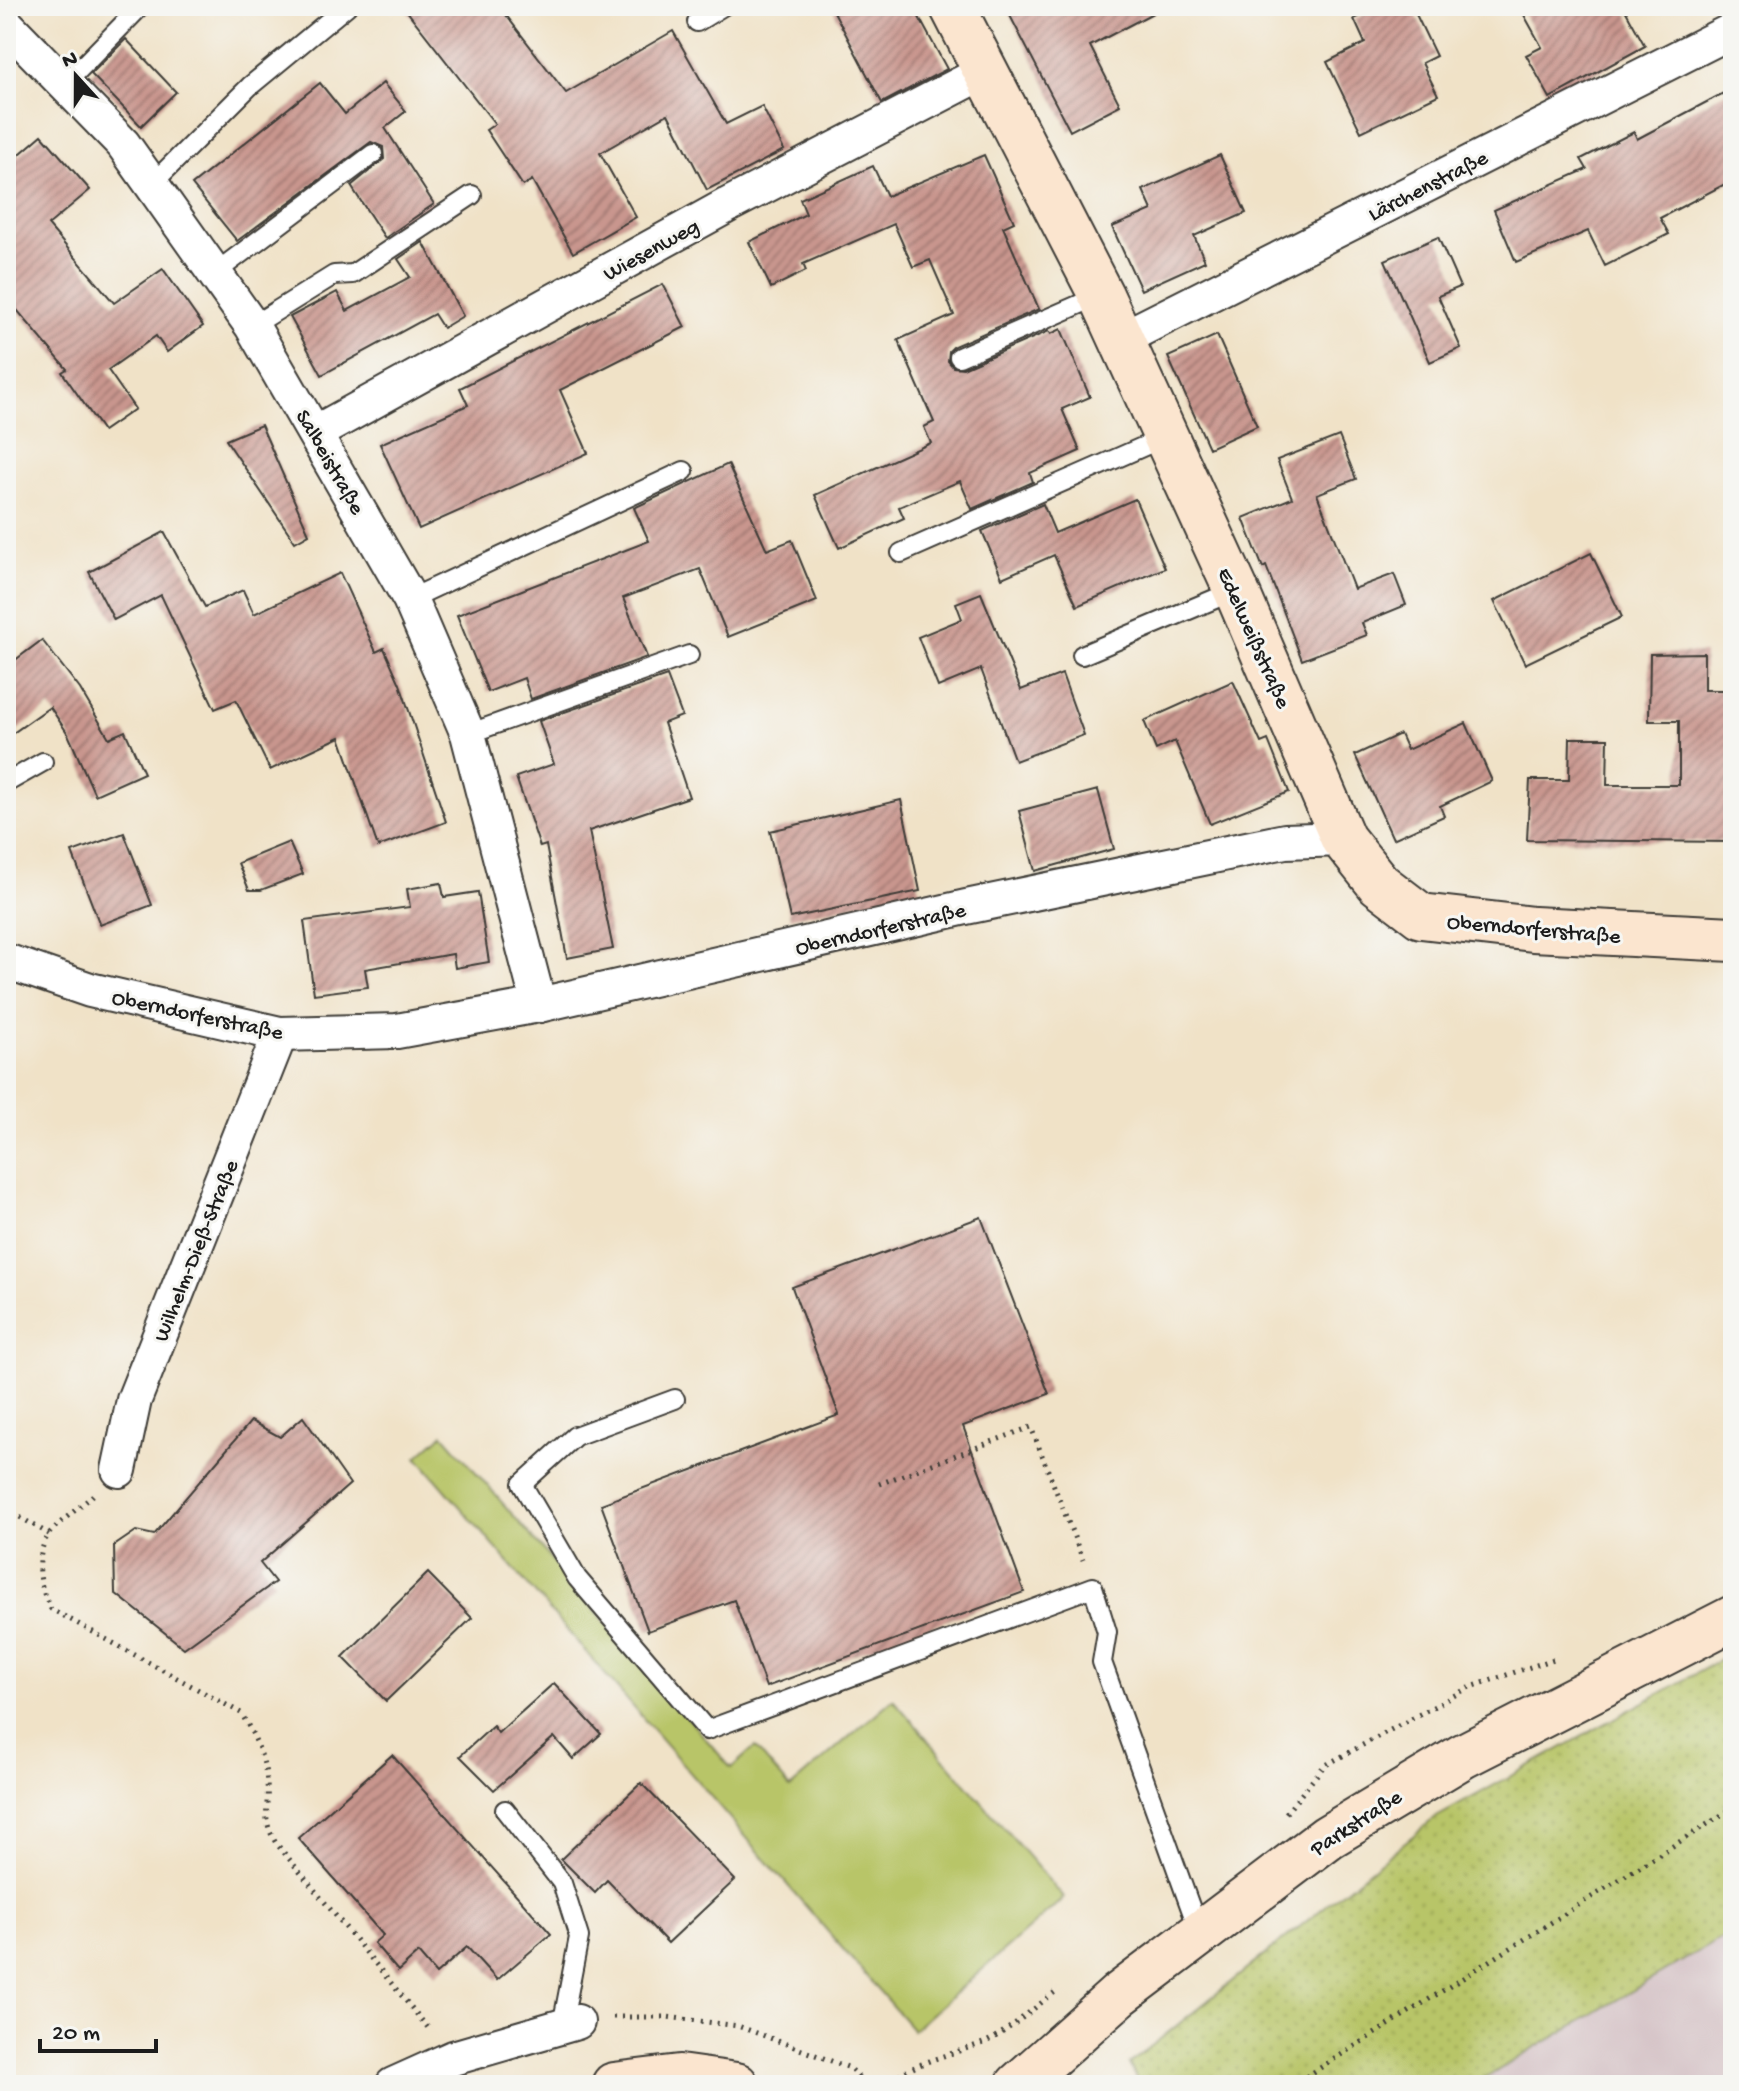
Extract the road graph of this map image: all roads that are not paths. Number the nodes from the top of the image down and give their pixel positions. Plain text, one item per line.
1 (141, 6) edge
2 (347, 6) edge
3 (723, 6) edge
4 (952, 6) edge
5 (697, 22) dead end
6 (6, 24) edge
7 (1733, 30) edge
8 (988, 70) junction
9 (65, 84) junction
10 (373, 154) dead end
11 (152, 184) junction
12 (472, 195) dead end
13 (215, 273) junction
14 (1101, 295) junction
15 (252, 326) junction
16 (1121, 339) junction
17 (959, 357) dead end
18 (317, 432) junction
19 (1167, 437) junction
20 (684, 471) dead end
21 (901, 553) dead end
22 (1236, 590) junction
23 (410, 599) junction
24 (689, 655) dead end
25 (1082, 655) dead end
26 (468, 734) junction
27 (43, 762) dead end
28 (6, 783) edge
29 (1343, 839) junction
30 (1733, 939) edge
31 (6, 961) edge
32 (539, 1005) junction
33 (280, 1034) junction
34 (675, 1399) dead end
35 (119, 1470) road end
36 (1733, 1618) edge
37 (505, 1810) dead end
38 (1200, 1934) junction
39 (569, 2024) joint
40 (1016, 2080) edge
41 (630, 2084) edge
42 (393, 2085) edge
43 (736, 2085) edge

1 - 9 lane
2 - 11 lane
3 - 5 lane
4 - 8 street, Edelweißstraße
6 - 9 street, Salbeistraße
7 - 16 street, Lärchenstraße
8 - 14 street, Edelweißstraße
8 - 18 street, Wiesenweg
9 - 11 street, Salbeistraße
10 - 13 lane
11 - 13 street, Salbeistraße
12 - 15 lane
13 - 15 street, Salbeistraße
14 - 16 street, Edelweißstraße
14 - 17 lane
15 - 18 street, Salbeistraße
16 - 19 street, Edelweißstraße
18 - 23 street, Salbeistraße
19 - 21 lane
19 - 22 street, Edelweißstraße
20 - 23 lane
22 - 25 lane
22 - 29 street, Edelweißstraße
23 - 26 street, Salbeistraße
24 - 26 lane
26 - 32 street, Salbeistraße
27 - 28 lane
29 - 30 street, Oberndorferstraße
29 - 32 street, Oberndorferstraße
31 - 33 street, Oberndorferstraße
32 - 33 street, Oberndorferstraße
33 - 35 street, Wilhelm-Dieß-Straße
34 - 38 lane
36 - 38 street, Parkstraße
37 - 39 lane
38 - 40 street, Parkstraße
39 - 42 street
41 - 43 street

